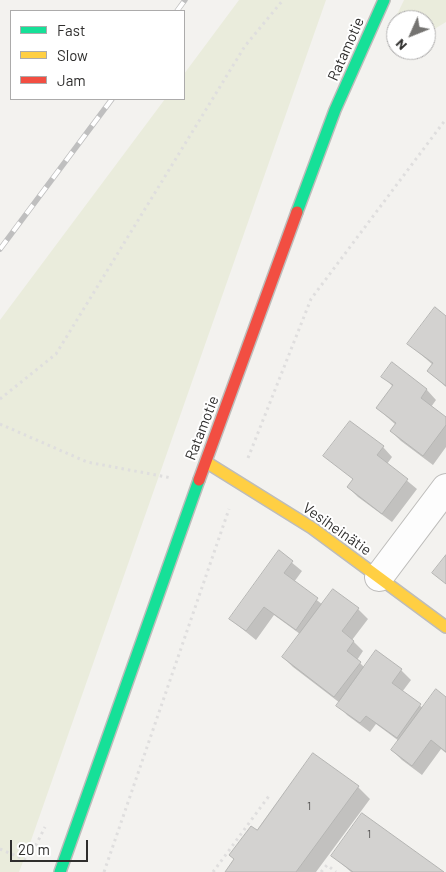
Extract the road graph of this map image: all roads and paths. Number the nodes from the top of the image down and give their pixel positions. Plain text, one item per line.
1 (284, 0) edge
2 (384, 0) edge
3 (0, 399) edge
4 (0, 424) edge
5 (206, 462) junction
6 (197, 484) junction
7 (446, 488) edge
8 (379, 577) junction
9 (446, 627) edge
10 (269, 796) dead end
11 (76, 829) junction
12 (0, 849) edge
13 (61, 871) edge
14 (213, 872) edge
15 (322, 872) edge
16 (336, 872) edge

1 - 3 path
2 - 5 street, Ratamotie
4 - 6 path
5 - 6 street, Ratamotie
5 - 8 street, Vesiheinätie
6 - 11 street, Ratamotie
7 - 8 street
8 - 9 street, Vesiheinätie
10 - 14 path
11 - 12 path
11 - 13 street, Ratamotie
15 - 16 path

